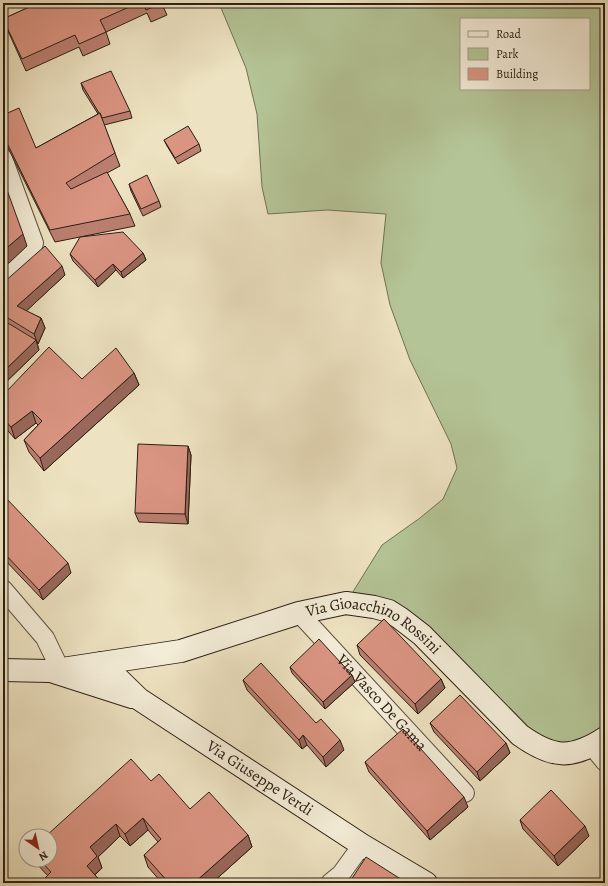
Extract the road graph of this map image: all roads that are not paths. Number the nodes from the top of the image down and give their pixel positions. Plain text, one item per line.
1 (3, 158) edge
2 (3, 280) edge
3 (3, 589) edge
4 (299, 613) junction
5 (102, 663) junction
6 (3, 670) edge
7 (55, 670) junction
8 (139, 699) junction
9 (601, 749) edge
10 (465, 792) dead end
11 (362, 845) junction
12 (330, 883) edge
13 (426, 883) edge

1 - 2 street
3 - 7 street
4 - 5 street, Via Gioacchino Rossini
4 - 9 street, Via Gioacchino Rossini
4 - 10 street, Via Vasco De Gama
5 - 7 street, Via Gioacchino Rossini
5 - 8 street, Via Giuseppe Verdi
6 - 7 street
7 - 8 street
8 - 11 street, Via Giuseppe Verdi
11 - 12 street
11 - 13 street, Via Giuseppe Verdi

